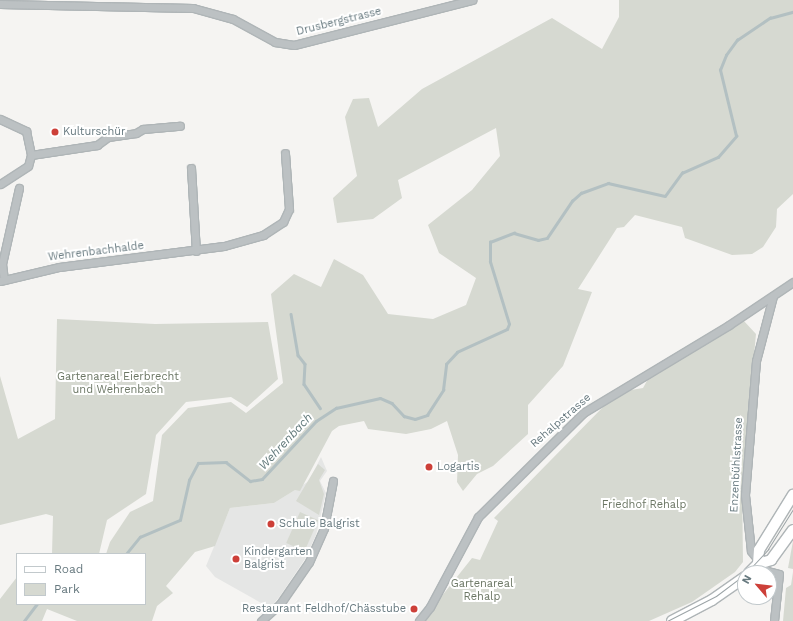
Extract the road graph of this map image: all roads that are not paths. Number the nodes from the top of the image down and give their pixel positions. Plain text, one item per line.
1 (472, 0) edge
2 (10, 2) edge
3 (0, 4) edge
4 (0, 120) edge
5 (180, 126) dead end
6 (285, 153) dead end
7 (31, 155) junction
8 (191, 168) dead end
9 (0, 184) edge
10 (19, 188) dead end
11 (196, 250) junction
12 (2, 281) edge
13 (793, 282) edge
14 (774, 296) junction
15 (333, 481) dead end
16 (793, 495) edge
17 (793, 530) edge
18 (758, 564) junction
19 (737, 583) edge
20 (261, 621) edge
21 (419, 621) edge
22 (672, 621) edge
23 (774, 621) edge

1 - 2 street, Drusbergstrasse
2 - 3 street, Drusbergstrasse
4 - 7 street
5 - 7 street
6 - 11 street, Wehrenbachhalde
7 - 9 street
8 - 11 street
10 - 12 street
11 - 12 street, Wehrenbachhalde
13 - 14 street, Rehalpstrasse
14 - 18 street, Enzenbühlstrasse
14 - 21 street, Rehalpstrasse
15 - 20 street
16 - 18 main road
17 - 18 main road
18 - 23 street
19 - 22 main road

